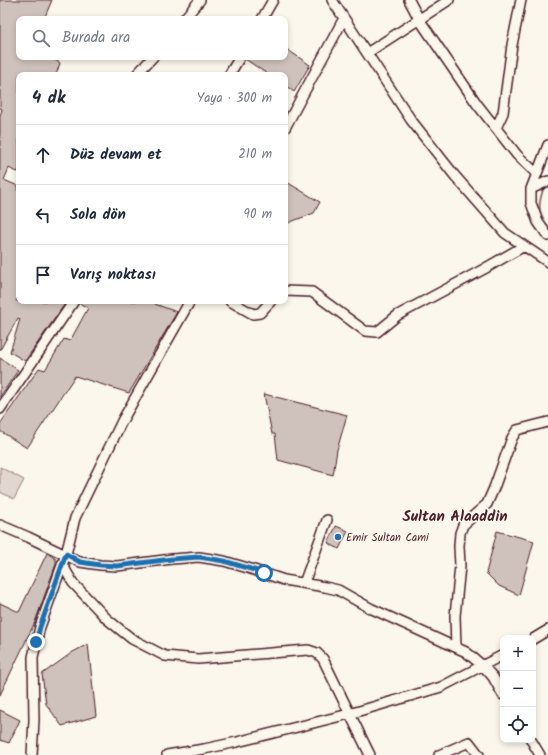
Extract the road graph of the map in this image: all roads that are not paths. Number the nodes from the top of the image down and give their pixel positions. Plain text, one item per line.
1 (200, 0) edge
2 (272, 0) edge
3 (332, 0) edge
4 (409, 0) edge
5 (449, 0) edge
6 (521, 0) edge
7 (187, 16) edge
8 (264, 16) edge
9 (344, 18) junction
10 (419, 19) junction
11 (367, 53) junction
12 (150, 60) edge
13 (238, 60) edge
14 (139, 72) edge
15 (231, 72) edge
16 (288, 122) edge
17 (496, 128) junction
18 (548, 146) edge
19 (537, 174) junction
20 (548, 181) edge
21 (531, 189) junction
22 (548, 236) edge
23 (524, 246) junction
24 (548, 262) edge
25 (288, 291) edge
26 (72, 304) edge
27 (188, 304) edge
28 (235, 304) edge
29 (268, 304) edge
30 (0, 409) edge
31 (548, 422) edge
32 (326, 520) dead end
33 (0, 525) edge
34 (66, 554) junction
35 (62, 564) junction
36 (304, 583) junction
37 (548, 630) edge
38 (536, 637) edge
39 (456, 647) junction
40 (500, 657) edge
41 (483, 666) junction
42 (500, 690) edge
43 (349, 714) junction
44 (533, 743) edge
45 (32, 755) edge
46 (167, 755) edge
47 (370, 755) edge
48 (439, 755) edge
49 (479, 755) edge
50 (540, 755) edge

1 - 7 street
2 - 8 street
3 - 9 street
4 - 10 street
5 - 10 street
6 - 17 street
9 - 11 street
9 - 16 street
10 - 11 street
10 - 17 street
11 - 23 street
12 - 14 street
13 - 15 street
17 - 19 street
18 - 19 street
19 - 21 street
20 - 21 street
21 - 22 street
23 - 24 street
23 - 25 street
26 - 30 street
27 - 34 street
28 - 29 street
31 - 39 street
32 - 36 street
33 - 34 street
34 - 35 street
34 - 36 street
35 - 43 street
35 - 45 street
36 - 39 street
37 - 38 street
39 - 41 street
40 - 41 street
41 - 42 street
41 - 43 street
43 - 46 street
43 - 47 street
44 - 50 street
48 - 49 street

